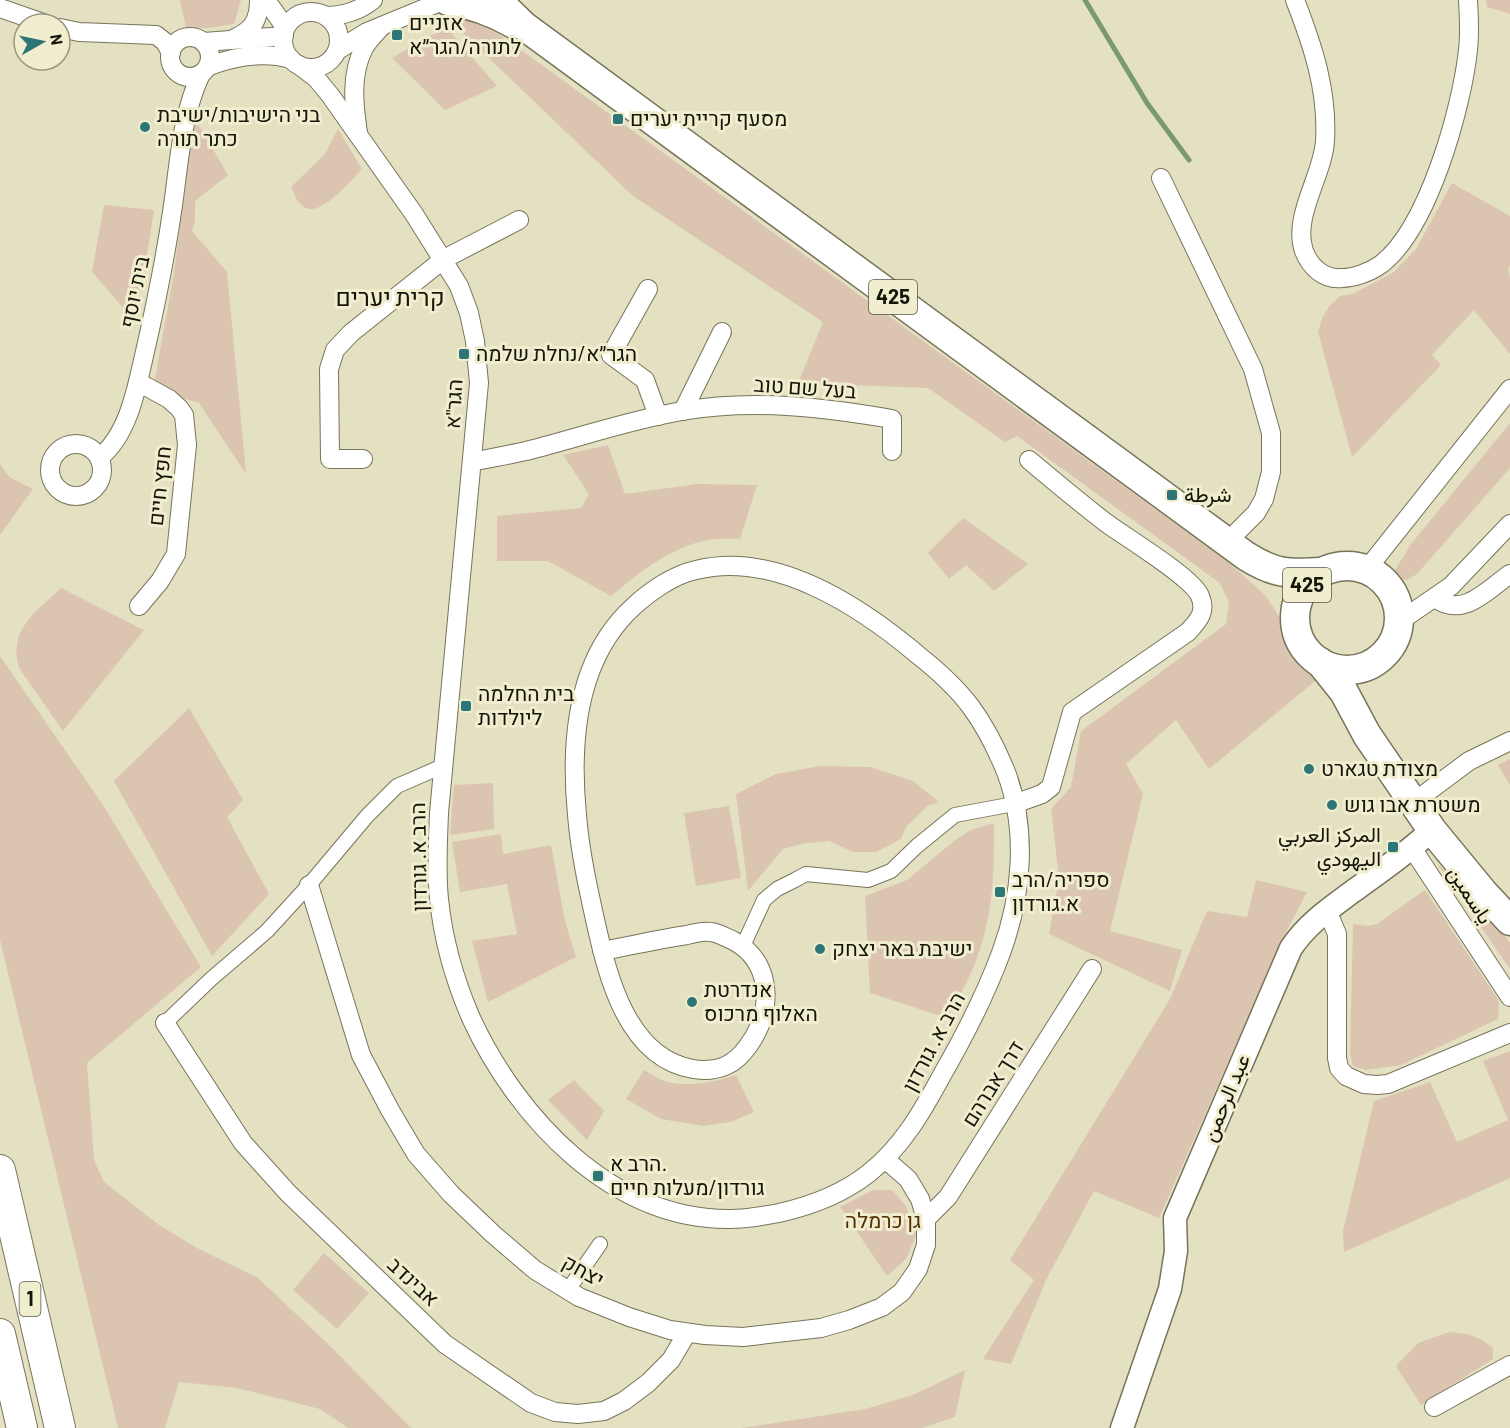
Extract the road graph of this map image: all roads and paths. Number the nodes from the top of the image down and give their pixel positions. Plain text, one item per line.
1 (259, 0) edge
2 (266, 0) edge
3 (279, 0) edge
4 (374, 0) edge
5 (497, 0) edge
6 (1295, 0) edge
7 (1468, 0) edge
8 (442, 1) edge
9 (308, 12) junction
10 (326, 16) junction
11 (382, 26) junction
12 (72, 31) edge
13 (284, 31) junction
14 (540, 37) junction
15 (227, 41) junction
16 (204, 42) junction
17 (338, 50) junction
18 (173, 61) junction
19 (295, 62) junction
20 (325, 65) junction
21 (205, 70) junction
22 (330, 95) junction
23 (185, 124) junction
24 (358, 135) junction
25 (1161, 178) dead end
26 (519, 220) dead end
27 (444, 260) junction
28 (648, 289) dead end
29 (722, 332) dead end
30 (138, 382) junction
31 (1510, 389) edge
32 (683, 411) junction
33 (658, 416) junction
34 (892, 451) dead end
35 (99, 458) dead end
36 (363, 459) dead end
37 (1029, 460) dead end
38 (472, 462) junction
39 (1510, 524) edge
40 (1236, 549) junction
41 (1367, 569) junction
42 (1321, 572) junction
43 (1510, 574) edge
44 (1435, 598) junction
45 (139, 606) dead end
46 (1400, 621) junction
47 (1296, 627) junction
48 (1377, 661) junction
49 (1320, 662) junction
50 (447, 721) joint
51 (1510, 741) edge
52 (1378, 749) junction
53 (443, 766) junction
54 (1414, 802) junction
55 (1014, 804) junction
56 (1422, 839) junction
57 (309, 885) junction
58 (1327, 910) junction
59 (1510, 921) edge
60 (743, 946) junction
61 (602, 951) junction
62 (1092, 969) dead end
63 (1510, 997) edge
64 (165, 1023) joint
65 (1510, 1033) edge
66 (885, 1160) junction
67 (0, 1170) edge
68 (926, 1219) junction
69 (600, 1244) dead end
70 (568, 1290) junction
71 (687, 1333) junction
72 (0, 1334) edge
73 (1510, 1365) edge
74 (1434, 1407) dead end
75 (22, 1428) edge
76 (60, 1428) edge
77 (1122, 1428) edge

1 - 15 street
2 - 13 street
3 - 9 street
4 - 10 street
5 - 14 main road, 425
6 - 7 street
8 - 11 street
8 - 14 main road, 425
9 - 10 street
9 - 13 street
10 - 17 street
11 - 17 street
11 - 24 street
12 - 18 street
13 - 15 street
13 - 19 street
14 - 40 main road, 425
15 - 16 street
16 - 18 street
16 - 21 street
17 - 20 street
18 - 21 street
18 - 23 street
19 - 20 street
19 - 21 street
19 - 22 street, הגר"א
20 - 22 street, הגר"א
21 - 23 street
22 - 24 street, הגר"א
23 - 30 street, בית יוסף
24 - 27 street, הגר"א
25 - 40 street
26 - 27 street
27 - 36 street
27 - 38 street, הגר"א
28 - 33 street
29 - 32 street
30 - 35 street, בית יוסף
30 - 45 street, חפץ חיים
31 - 41 street
32 - 33 street, בעל שם טוב
32 - 34 street, בעל שם טוב
33 - 38 street, בעל שם טוב
37 - 55 street
38 - 50 street, הגר"א
39 - 44 street
40 - 42 main road, 425
40 - 47 main road, 425
41 - 42 main road, 425
41 - 46 main road
42 - 47 main road, 425
43 - 44 street
44 - 46 street
46 - 48 main road, 425
47 - 49 main road, 425
48 - 49 main road
48 - 52 main road, 425
49 - 52 main road, 425
50 - 53 street, הרב א. גורדון
51 - 54 street
52 - 54 main road, 425
53 - 57 street
53 - 66 street, הרב א. גורדון
54 - 56 main road, 425
55 - 60 street
55 - 61 street, הרב א. גורדון
55 - 66 street, הרב א. גורדון
56 - 58 street, عبد الرحمن
56 - 59 main road, 425
56 - 63 street, ياسمين
57 - 64 street
57 - 70 street, יצחק
58 - 65 street
58 - 77 street, عبد الرحمن
60 - 61 street
60 - 61 street
62 - 68 street, דרך אברהם
64 - 71 street, אבינדב
66 - 68 street, יצחק
67 - 76 highway, 1
68 - 71 street, יצחק
69 - 70 street
70 - 71 street, יצחק
72 - 75 highway, 1
73 - 74 street

